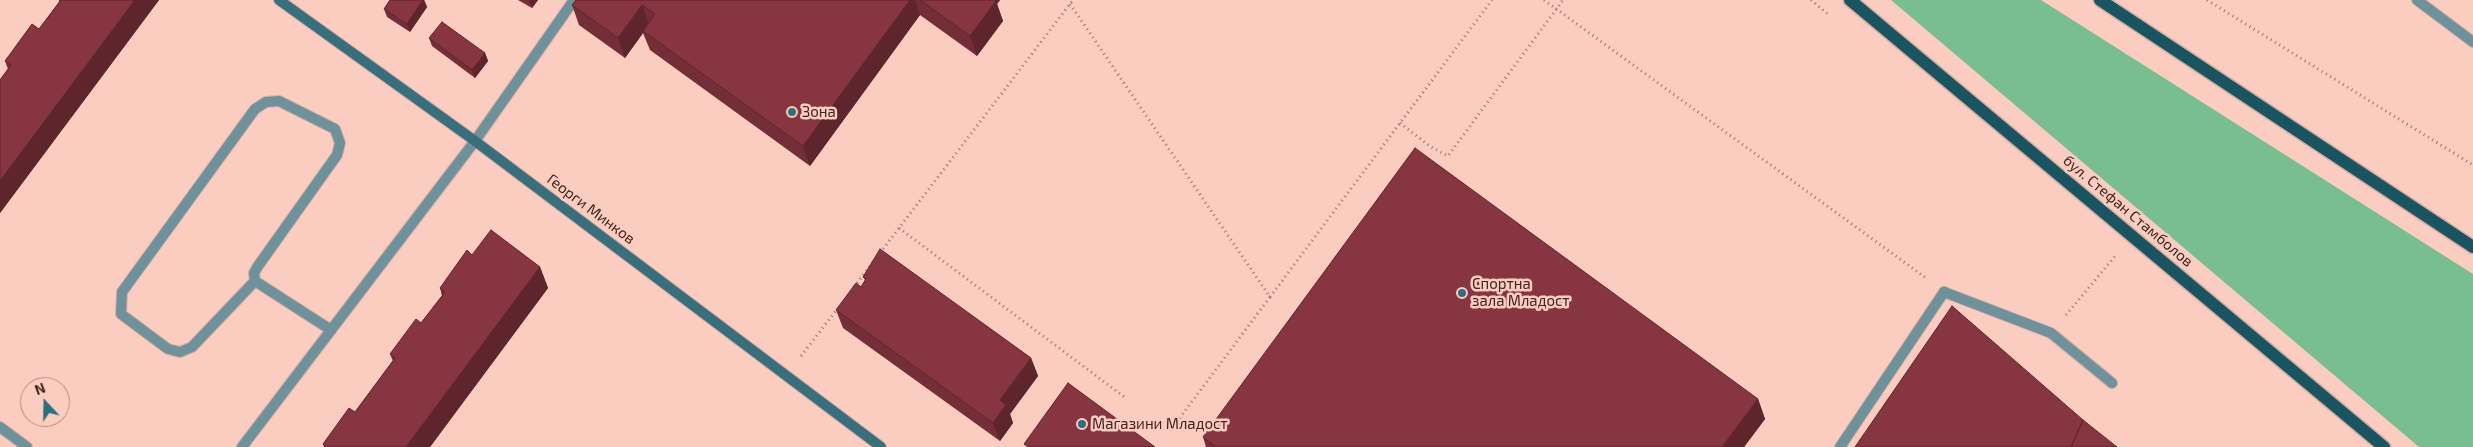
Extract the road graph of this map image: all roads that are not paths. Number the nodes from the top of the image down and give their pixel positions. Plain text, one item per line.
1 (279, 0) edge
2 (574, 0) edge
3 (1850, 0) edge
4 (2100, 0) edge
5 (2416, 0) edge
6 (2473, 42) edge
7 (475, 141) junction
8 (2473, 247) edge
9 (255, 281) junction
10 (331, 330) junction
11 (2112, 382) dead end
12 (0, 427) edge
13 (878, 446) edge
14 (27, 447) edge
15 (242, 447) edge
16 (1840, 447) edge
17 (2384, 447) edge

1 - 7 street, Георги Минков
2 - 7 street
3 - 17 main road, бул. Стефан Стамболов
4 - 8 main road
5 - 6 street
7 - 10 street
7 - 13 street, Георги Минков
9 - 9 street
9 - 10 street
10 - 15 street
11 - 16 street
12 - 14 street

